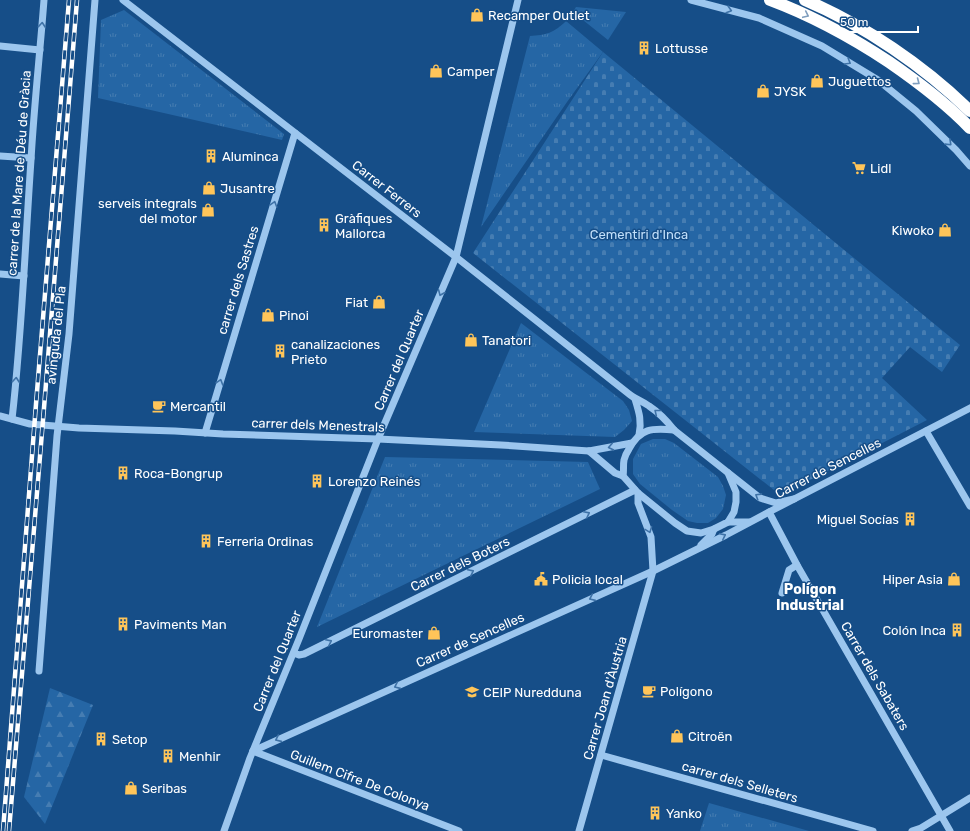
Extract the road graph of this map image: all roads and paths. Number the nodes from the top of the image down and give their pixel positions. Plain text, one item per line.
1 (44, 0) edge
2 (95, 0) edge
3 (123, 0) edge
4 (518, 0) edge
5 (692, 0) edge
6 (770, 0) edge
7 (805, 0) edge
8 (0, 46) edge
9 (40, 50) junction
10 (970, 111) edge
11 (970, 128) edge
12 (295, 133) junction
13 (0, 156) edge
14 (31, 158) junction
15 (970, 166) edge
16 (456, 257) junction
17 (0, 274) edge
18 (24, 276) junction
19 (635, 399) junction
20 (970, 408) edge
21 (0, 416) edge
22 (12, 419) junction
23 (58, 425) junction
24 (674, 430) junction
25 (926, 430) junction
26 (205, 433) junction
27 (639, 435) junction
28 (378, 439) junction
29 (632, 443) junction
30 (589, 451) junction
31 (728, 473) junction
32 (623, 476) junction
33 (637, 492) junction
34 (794, 499) junction
35 (970, 506) edge
36 (769, 512) junction
37 (728, 522) junction
38 (750, 522) junction
39 (714, 529) junction
40 (696, 549) junction
41 (797, 565) junction
42 (653, 571) junction
43 (782, 593) dead end
44 (294, 653) junction
45 (39, 671) dead end
46 (252, 751) junction
47 (601, 755) junction
48 (970, 798) edge
49 (941, 815) junction
50 (224, 831) edge
51 (459, 831) edge
52 (579, 831) edge
53 (873, 831) edge
54 (912, 831) edge
55 (950, 831) edge

9 -> 1 street, carrer de la Mare de Déu de Gràcia
2 - 23 street, avinguda del Pla
3 - 12 street, Carrer Ferrers
4 - 16 street, Carrer del Quarter
5 -> 15 street
6 -> 11 highway
7 - 10 highway
8 - 9 street
9 - 14 street, carrer de la Mare de Déu de Gràcia
12 - 16 street, Carrer Ferrers
26 -> 12 street, carrer dels Sastres
13 - 14 street
14 - 18 street, carrer de la Mare de Déu de Gràcia
16 - 19 street, Carrer Ferrers
16 -> 28 street, Carrer del Quarter
17 - 18 street
22 -> 18 street, carrer de la Mare de Déu de Gràcia
24 -> 19 street, Carrer Ferrers
19 - 27 street
20 - 25 street, Carrer de Sencelles
21 - 22 street, carrer dels Menestrals
22 - 23 street, carrer dels Menestrals
23 - 26 street, carrer dels Menestrals
23 - 45 street, avinguda del Pla
24 - 27 street
24 - 31 street
25 - 34 street, Carrer de Sencelles
25 - 35 street
26 - 28 street, carrer dels Menestrals
27 - 29 street
28 - 30 street, carrer dels Menestrals
28 - 44 street, Carrer del Quarter
29 -> 30 street, carrer dels Menestrals
29 - 32 street
30 - 32 street
34 -> 31 street
31 - 37 street
32 - 33 street
33 - 39 street
33 -> 42 street, Carrer Joan d'Àustria
44 -> 33 street, Carrer dels Boters
34 - 36 street, Carrer de Sencelles
36 - 38 street, Carrer de Sencelles
36 - 41 street, Carrer dels Sabaters
37 - 38 street
37 - 39 street
40 -> 38 street, Carrer de Sencelles
39 - 40 street, Carrer de Sencelles
40 - 42 street, Carrer de Sencelles
41 - 43 street
41 - 49 street, Carrer dels Sabaters
42 -> 46 street, Carrer de Sencelles
42 - 47 street, Carrer Joan d'Àustria
44 - 46 street, Carrer del Quarter
46 - 50 street, Carrer del Quarter
46 - 51 street, Guillem Cifre De Colonya
47 - 52 street, Carrer Joan d'Àustria
47 - 53 street, carrer dels Selleters
48 - 49 street
49 - 54 street
49 - 55 street, Carrer dels Sabaters

